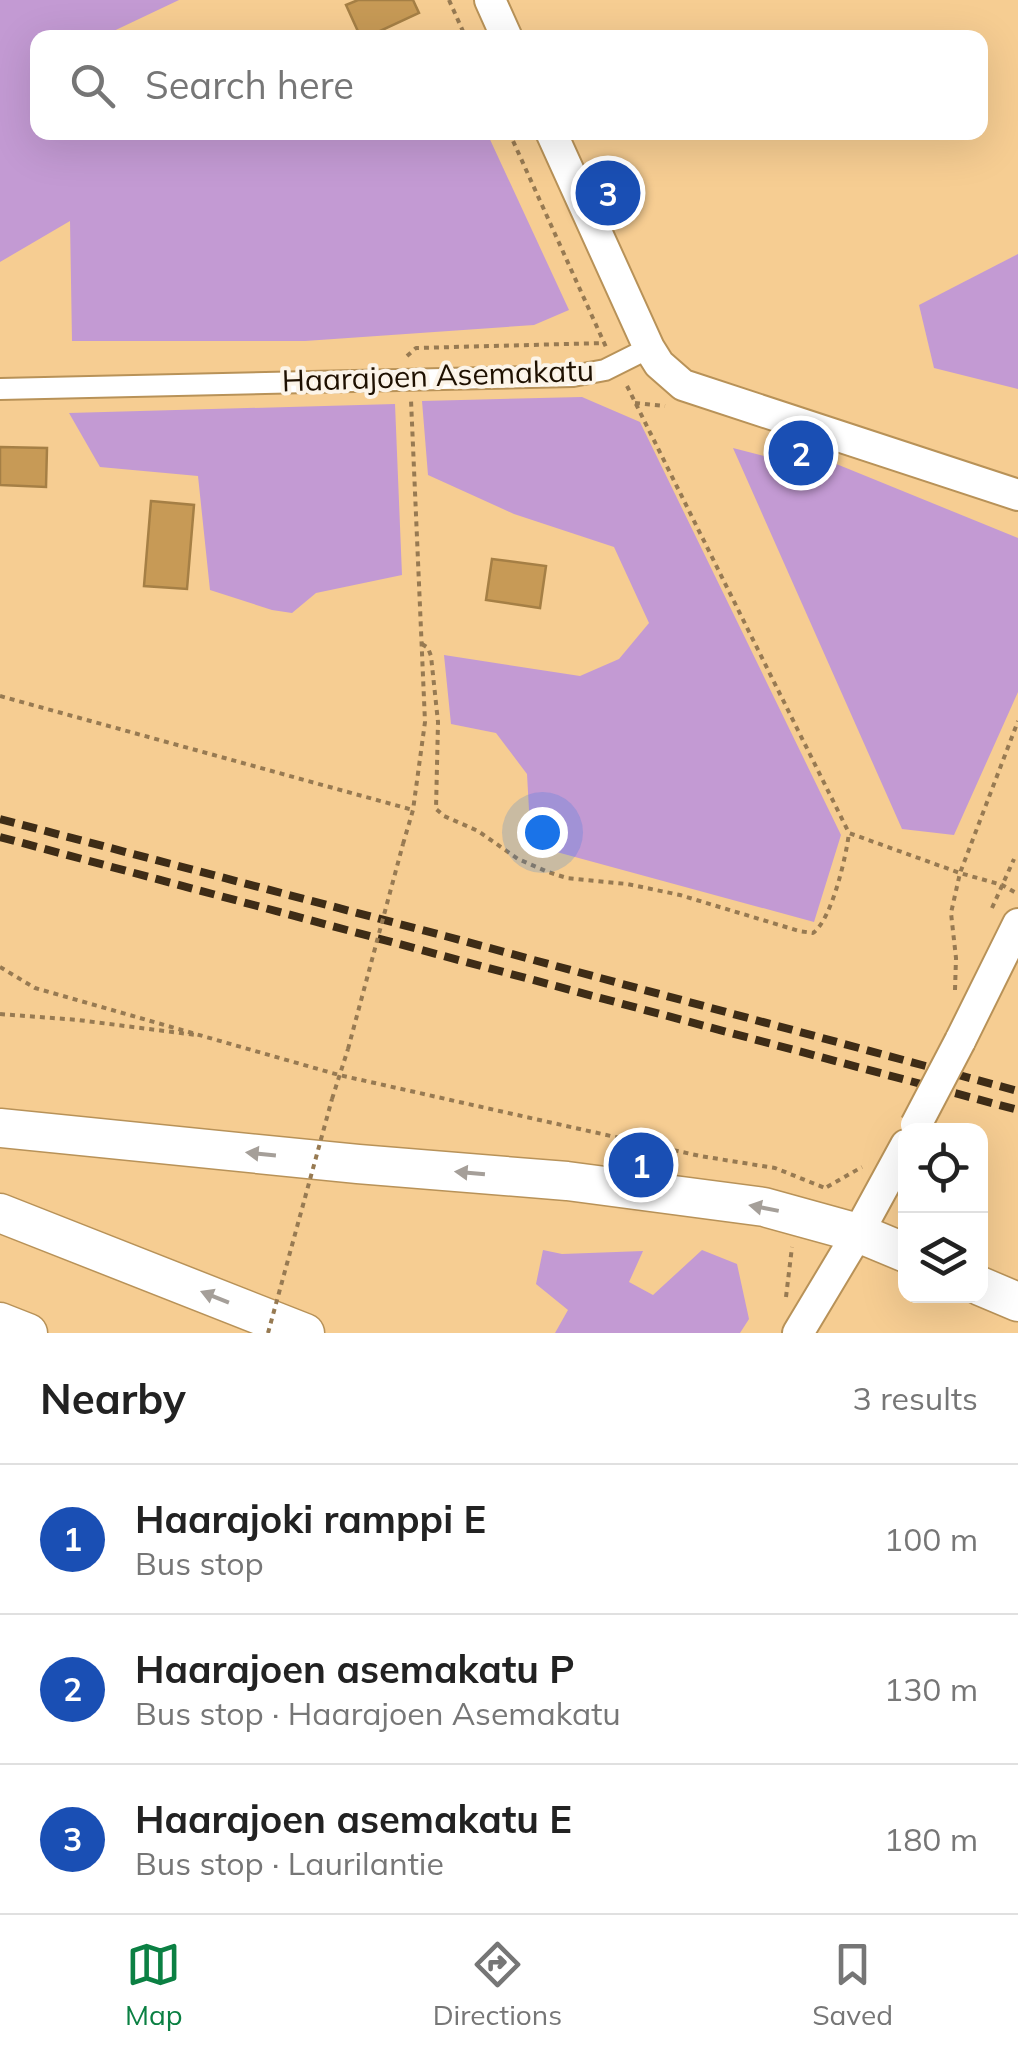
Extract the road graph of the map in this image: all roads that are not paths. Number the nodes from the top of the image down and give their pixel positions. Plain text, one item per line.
1 (490, 0) edge
2 (504, 30) edge
3 (555, 140) edge
4 (649, 348) junction
5 (0, 389) edge
6 (1018, 495) edge
7 (1018, 924) edge
8 (917, 1123) edge
9 (0, 1128) edge
10 (898, 1159) edge
11 (0, 1212) edge
12 (858, 1232) junction
13 (898, 1250) edge
14 (988, 1289) edge
15 (1018, 1302) edge
16 (0, 1322) edge
17 (28, 1333) edge
18 (305, 1333) edge
19 (798, 1333) edge

1 - 2 street
3 - 4 street
4 - 5 street, Haarajoen Asemakatu
4 - 6 street
7 - 8 street, bridge
12 -> 9 highway
10 - 12 street
18 -> 11 highway
12 - 13 highway
12 - 19 street
14 - 15 highway
16 - 17 highway

